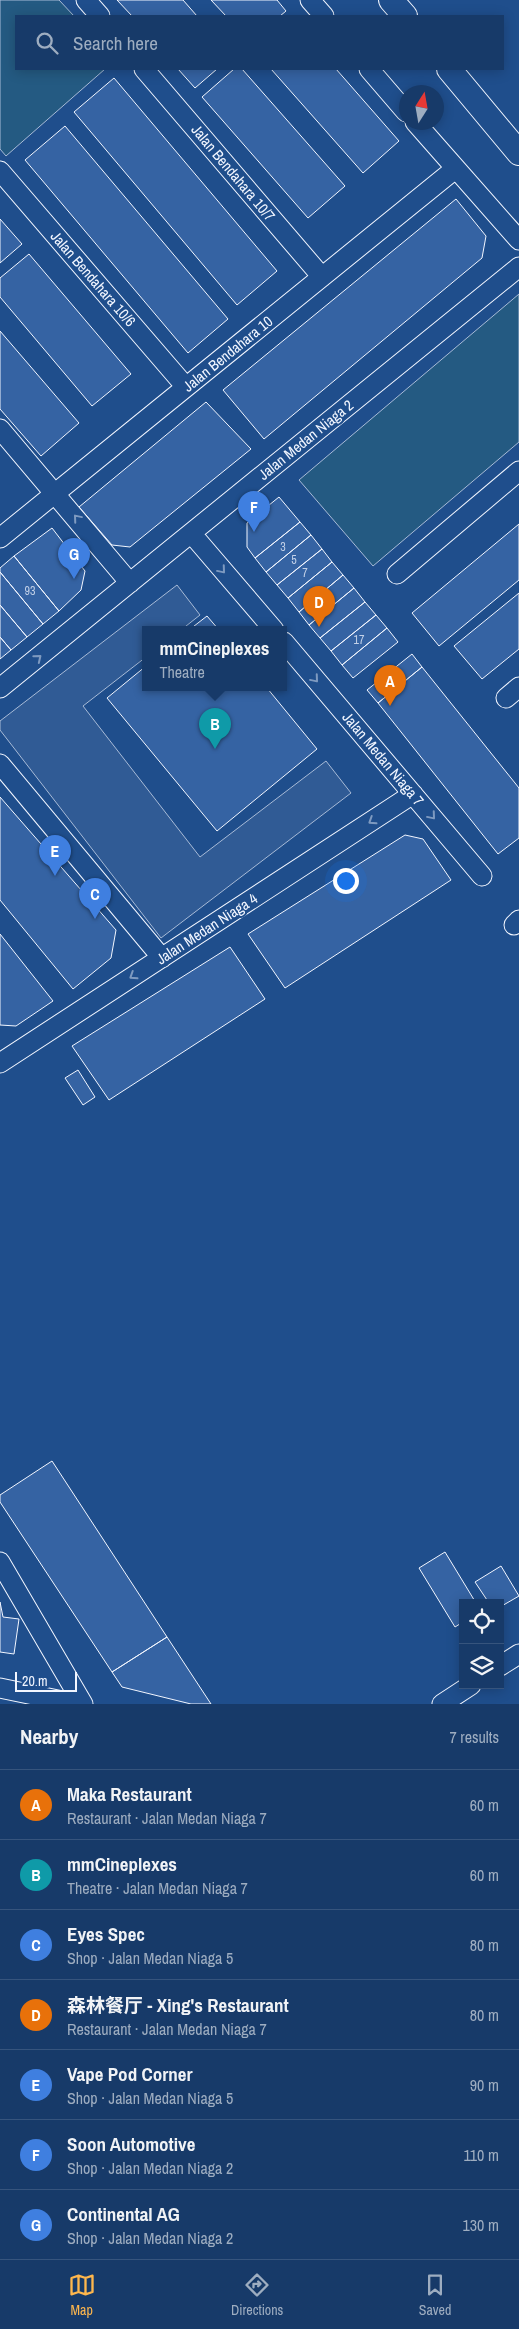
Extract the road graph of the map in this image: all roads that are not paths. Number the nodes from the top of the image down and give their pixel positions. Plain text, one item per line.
1 (86, 0) edge
2 (310, 0) edge
3 (391, 0) edge
4 (99, 15) edge
5 (323, 15) edge
6 (404, 15) edge
7 (145, 70) edge
8 (370, 70) edge
9 (450, 70) edge
10 (399, 104) edge
11 (422, 130) edge
12 (519, 152) edge
13 (455, 170) junction
14 (0, 171) edge
15 (519, 240) edge
16 (519, 267) edge
17 (322, 277) junction
18 (186, 387) junction
19 (0, 429) edge
20 (519, 470) edge
21 (56, 493) junction
22 (191, 533) junction
23 (0, 538) edge
24 (397, 574) dead end
25 (130, 583) junction
26 (271, 626) edge
27 (287, 646) edge
28 (0, 688) edge
29 (0, 764) edge
30 (413, 794) junction
31 (482, 876) dead end
32 (162, 958) junction
33 (0, 1063) edge
34 (0, 1562) edge
35 (519, 1654) edge
36 (504, 1663) edge
37 (0, 1688) edge
38 (465, 1689) edge
39 (77, 1704) edge
40 (83, 1704) edge
41 (442, 1704) edge

1 - 4 street
2 - 5 street
3 - 6 street
7 - 17 street, Jalan Bendahara 10/7
8 - 10 street
9 - 12 street
11 - 13 street
13 - 15 street
13 - 17 street, Jalan Bendahara 10
14 - 18 street, Jalan Bendahara 10/6
16 - 22 street, Jalan Medan Niaga 2
17 - 18 street, Jalan Bendahara 10
18 - 21 street, Jalan Bendahara 10
19 - 21 street
20 - 24 street
21 - 23 street, Jalan Bendahara 10
25 -> 21 street
22 - 25 street, Jalan Medan Niaga 2
22 -> 26 street
28 -> 25 street, Jalan Medan Niaga 2
27 -> 30 street, Jalan Medan Niaga 7
29 - 32 street
30 -> 31 street, Jalan Medan Niaga 7
30 -> 32 street, Jalan Medan Niaga 4
32 -> 33 street, Jalan Medan Niaga 4
34 - 40 street
35 - 36 street
37 - 39 street
38 - 41 street

